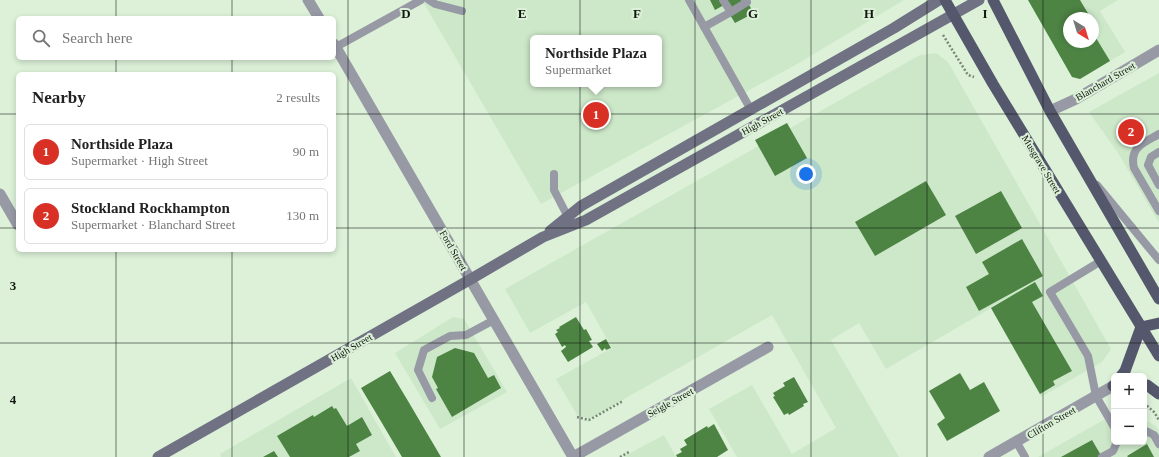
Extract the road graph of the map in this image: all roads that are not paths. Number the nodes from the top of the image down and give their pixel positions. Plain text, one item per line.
1 (308, 0) edge
2 (421, 0) edge
3 (429, 0) edge
4 (689, 0) edge
5 (723, 0) edge
6 (746, 0) edge
7 (939, 0) edge
8 (945, 0) edge
9 (979, 0) edge
10 (993, 0) edge
11 (462, 11) dead end
12 (730, 12) junction
13 (953, 15) junction
14 (318, 16) edge
15 (704, 27) junction
16 (336, 45) edge
17 (336, 48) edge
18 (1159, 50) edge
19 (751, 110) junction
20 (1050, 111) junction
21 (1159, 134) edge
22 (1159, 152) edge
23 (1084, 168) junction
24 (554, 174) dead end
25 (1159, 185) edge
26 (0, 194) edge
27 (1159, 211) edge
28 (570, 221) junction
29 (16, 222) edge
30 (1159, 260) edge
31 (1101, 261) junction
32 (471, 279) junction
33 (1159, 299) edge
34 (494, 320) junction
35 (1159, 323) edge
36 (1141, 327) junction
37 (768, 347) dead end
38 (1159, 356) edge
39 (1123, 373) edge
40 (1147, 386) edge
41 (1111, 387) edge
42 (1159, 394) edge
43 (1096, 396) junction
44 (432, 398) dead end
45 (1111, 423) edge
46 (1147, 432) edge
47 (1016, 441) junction
48 (1159, 444) edge
49 (1116, 445) edge
50 (158, 457) edge
51 (573, 457) edge
52 (989, 457) edge
53 (1025, 457) edge
54 (1102, 457) edge

1 - 14 street
2 - 16 lane
3 - 11 lane
4 - 15 lane
5 - 12 lane
6 - 12 lane
7 - 19 main road, High Street
8 - 13 main road, Musgrave Street
9 - 13 main road, High Street
10 - 20 main road
12 - 15 lane
13 - 28 main road, High Street
13 - 31 main road, Musgrave Street
15 - 19 lane
17 - 32 street, Ford Street
18 - 20 street, Blanchard Street
19 - 28 main road, High Street
20 - 23 main road
21 - 27 lane
22 - 25 lane
23 - 30 lane
23 - 33 main road
24 - 28 lane
26 - 29 street
28 - 32 main road, High Street
31 - 36 main road, Musgrave Street
31 - 43 lane
32 - 34 street, Ford Street
32 - 50 main road, High Street
34 - 44 lane
34 - 51 street, Ford Street
35 - 36 main road
36 - 38 main road, Musgrave Street
36 - 39 main road
37 - 51 street, Seigle Street
40 - 42 main road
41 - 43 street, Clifton Street
43 - 45 lane
43 - 47 street, Clifton Street
46 - 48 lane
47 - 52 street, Clifton Street
47 - 53 lane
49 - 54 lane

